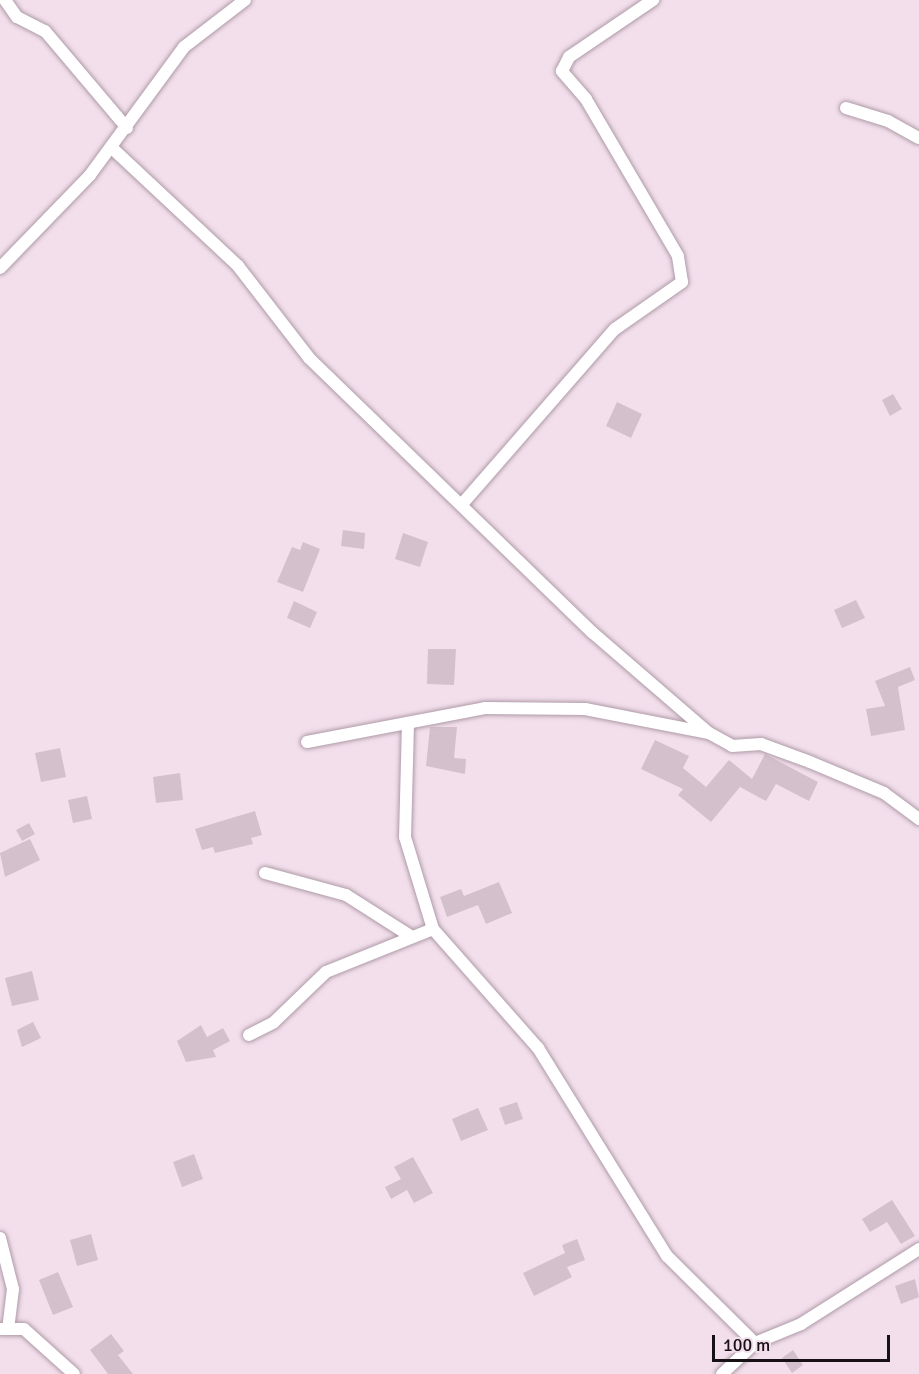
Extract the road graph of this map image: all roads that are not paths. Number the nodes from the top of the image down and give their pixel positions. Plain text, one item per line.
1 (5, 0) edge
2 (245, 0) edge
3 (653, 0) edge
4 (846, 108) dead end
5 (127, 128) junction
6 (919, 138) edge
7 (112, 148) junction
8 (0, 268) edge
9 (463, 503) junction
10 (408, 723) junction
11 (709, 733) junction
12 (307, 742) dead end
13 (919, 819) edge
14 (265, 873) dead end
15 (433, 929) junction
16 (412, 937) junction
17 (249, 1035) dead end
18 (0, 1238) edge
19 (919, 1249) edge
20 (4, 1328) edge
21 (755, 1343) junction
22 (74, 1374) edge
23 (722, 1374) edge

1 - 5 street
2 - 5 street
3 - 9 street
4 - 6 street
5 - 7 street
7 - 8 street
7 - 9 street
9 - 11 street
10 - 11 street
10 - 12 street
10 - 15 street
11 - 13 street
14 - 16 street
15 - 16 street
15 - 21 street
16 - 17 street
18 - 20 street
19 - 21 street
20 - 22 street
21 - 23 street

